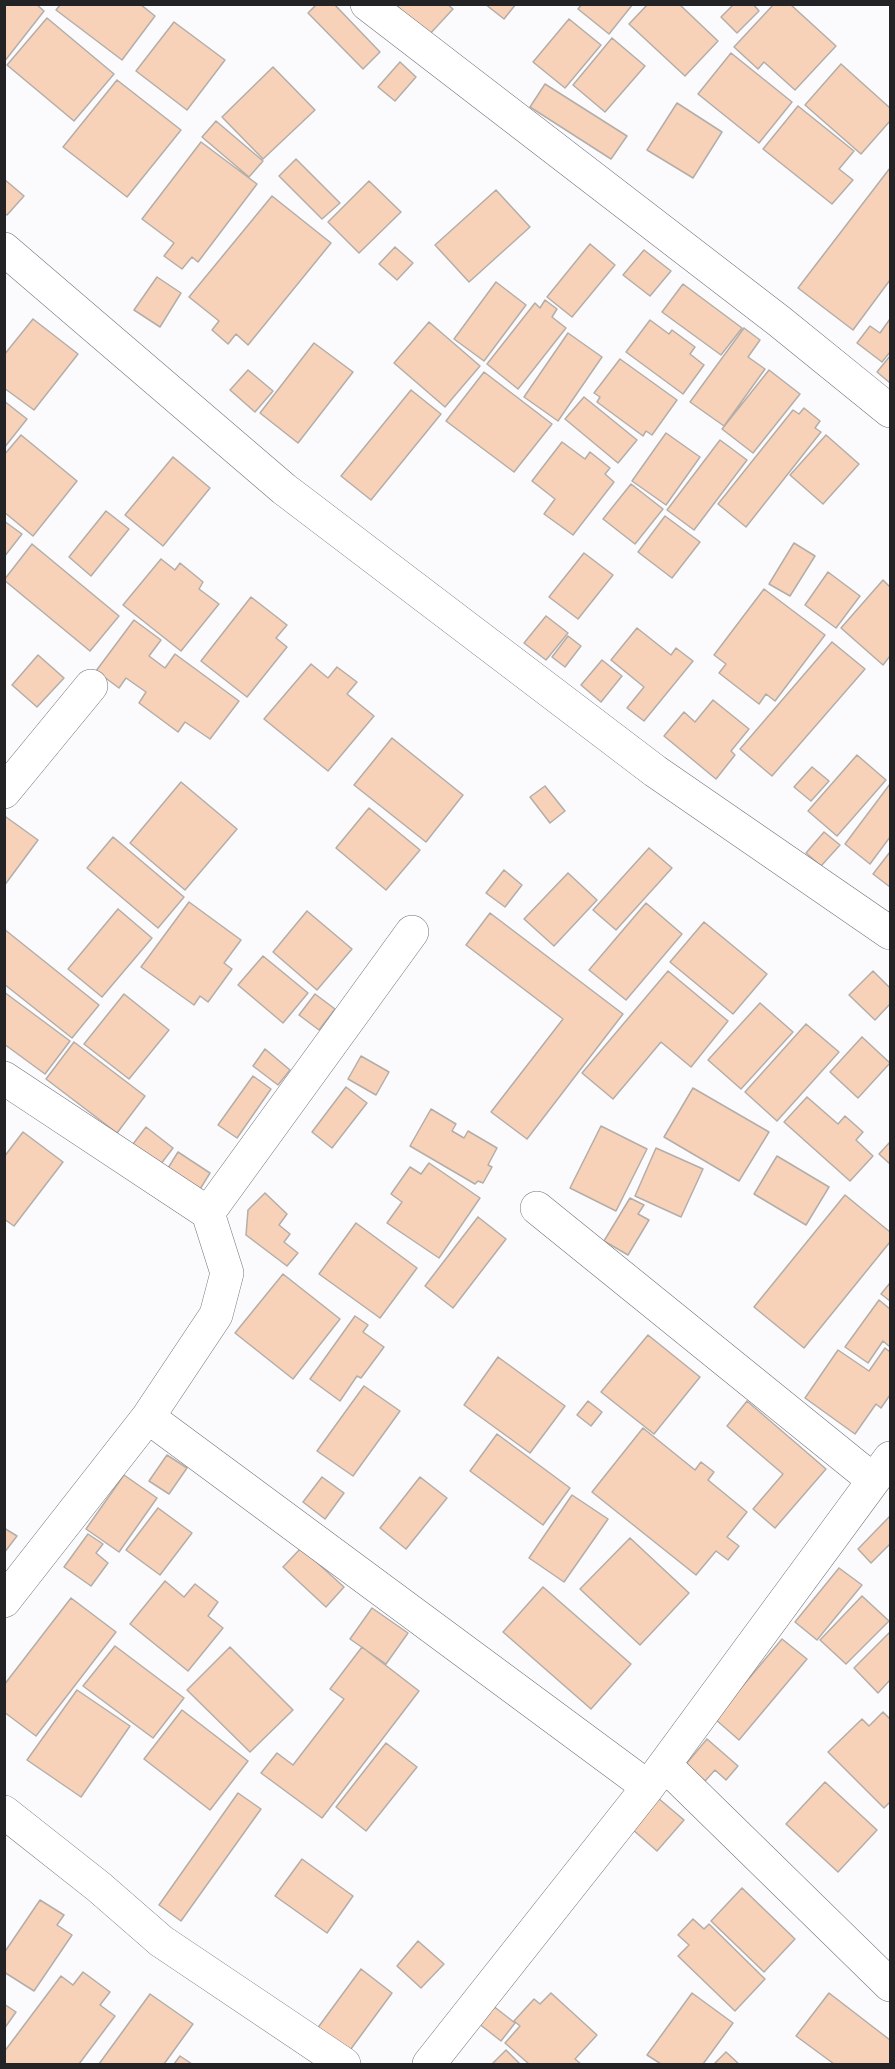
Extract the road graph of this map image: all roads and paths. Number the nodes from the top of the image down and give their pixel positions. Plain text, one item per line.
1 (367, 4) edge
2 (4, 249) edge
3 (891, 411) edge
4 (91, 686) dead end
5 (4, 792) edge
6 (412, 933) dead end
7 (891, 933) edge
8 (4, 1078) edge
9 (537, 1208) dead end
10 (208, 1213) junction
11 (148, 1417) junction
12 (881, 1468) edge
13 (4, 1601) edge
14 (656, 1776) junction
15 (4, 1812) edge
16 (891, 1985) edge
17 (437, 2061) edge
18 (344, 2064) edge

1 - 3 street
2 - 7 street
4 - 5 street
6 - 10 street
8 - 10 street
9 - 12 street
10 - 11 street
11 - 13 street
11 - 14 street
12 - 14 street
14 - 16 street
14 - 17 street
15 - 18 street

